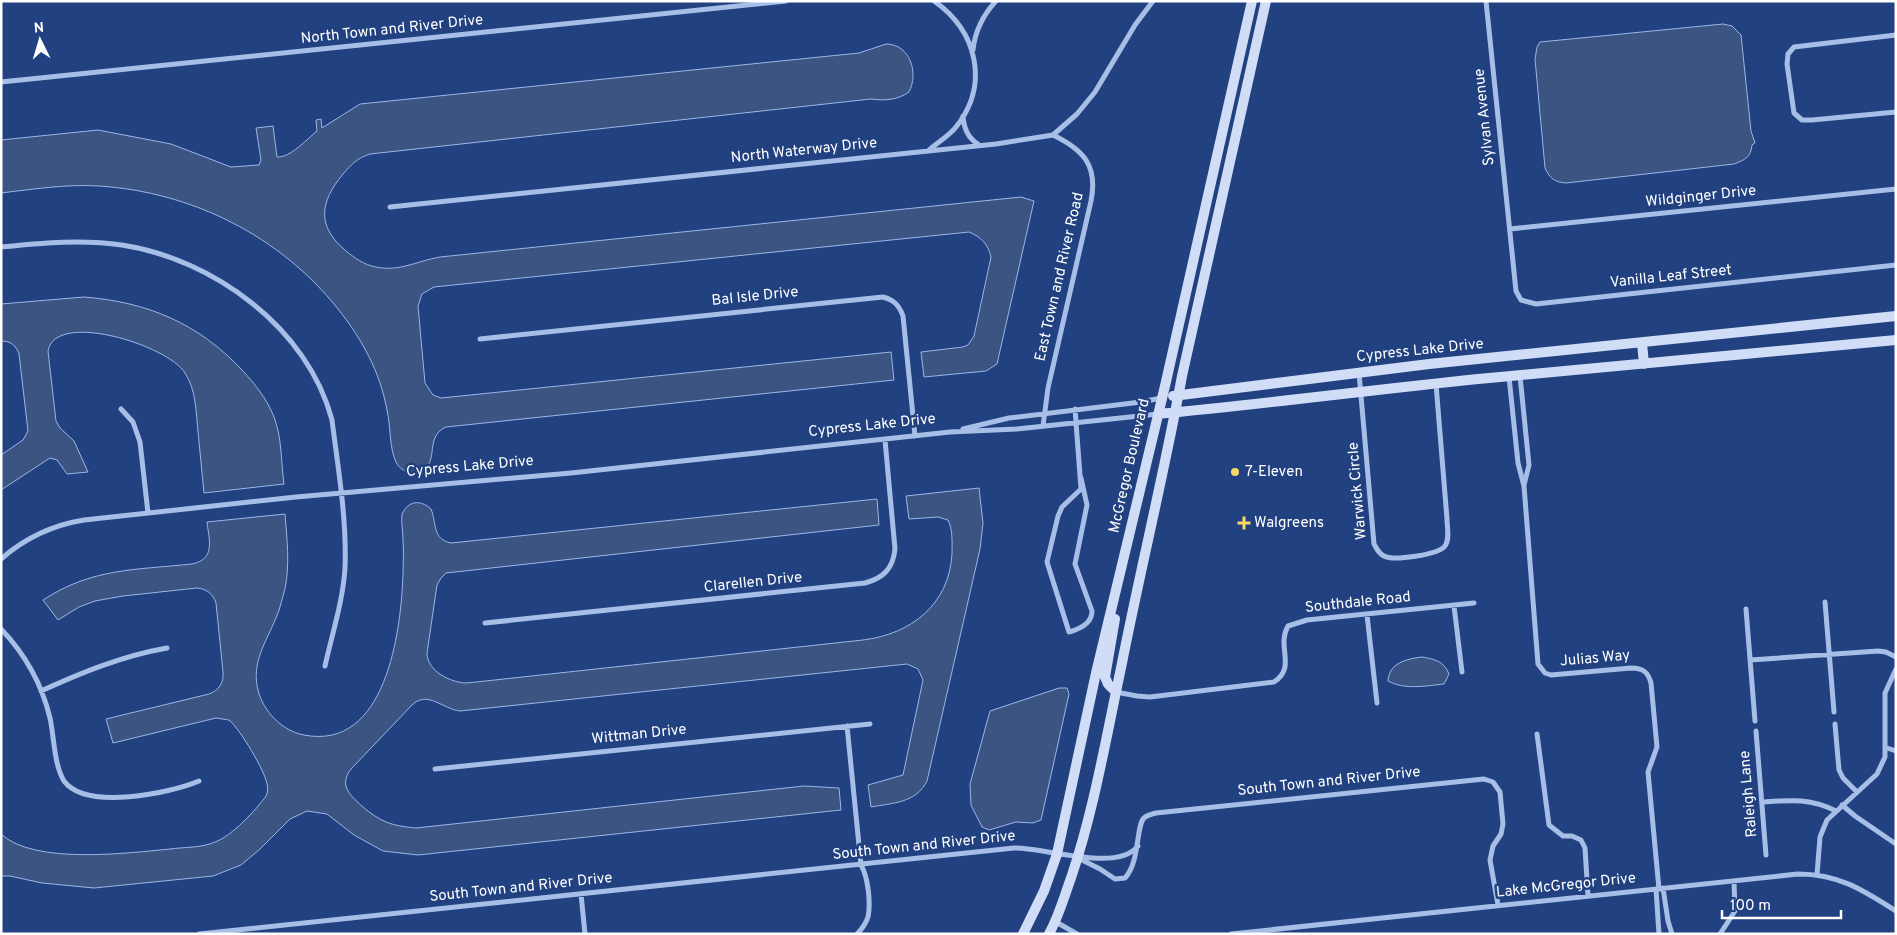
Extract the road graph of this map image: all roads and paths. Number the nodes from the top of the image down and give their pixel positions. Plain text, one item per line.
1 (786, 1) edge
2 (934, 1) edge
3 (996, 1) edge
4 (1153, 1) edge
5 (1252, 1) edge
6 (1266, 1) edge
7 (1486, 1) edge
8 (1896, 35) edge
9 (973, 52) junction
10 (1, 82) edge
11 (1896, 112) edge
12 (963, 116) junction
13 (1054, 135) junction
14 (979, 145) junction
15 (928, 150) junction
16 (1896, 189) edge
17 (390, 207) dead end
18 (1510, 230) junction
19 (1, 247) edge
20 (1896, 266) edge
21 (1896, 316) edge
22 (480, 339) dead end
23 (1896, 340) edge
24 (1642, 343) junction
25 (1644, 364) junction
26 (1359, 373) junction
27 (1514, 376) junction
28 (1436, 384) junction
29 (1361, 393) junction
30 (1179, 395) junction
31 (1162, 398) junction
32 (121, 409) dead end
33 (1075, 409) junction
34 (1176, 412) junction
35 (1044, 413) junction
36 (1158, 414) junction
37 (1076, 423) junction
38 (1043, 426) junction
39 (950, 432) junction
40 (915, 436) junction
41 (885, 440) junction
42 (1081, 478) junction
43 (1524, 486) junction
44 (340, 493) junction
45 (148, 513) junction
46 (1, 559) edge
47 (1116, 591) junction
48 (1825, 602) dead end
49 (1474, 603) dead end
50 (1454, 606) junction
51 (1746, 609) dead end
52 (1367, 615) junction
53 (484, 623) dead end
54 (1, 629) edge
55 (167, 648) dead end
56 (1828, 654) junction
57 (1896, 657) edge
58 (1750, 660) junction
59 (325, 666) dead end
60 (1896, 669) edge
61 (1462, 672) dead end
62 (41, 691) junction
63 (1116, 692) junction
64 (1377, 702) dead end
65 (1834, 712) dead end
66 (1755, 721) dead end
67 (870, 724) dead end
68 (1835, 724) dead end
69 (847, 726) junction
70 (1756, 731) dead end
71 (1537, 734) dead end
72 (1887, 748) junction
73 (1896, 751) edge
74 (435, 769) dead end
75 (199, 782) dead end
76 (1857, 792) junction
77 (1763, 802) junction
78 (1842, 805) junction
79 (1836, 811) junction
80 (1896, 844) edge
81 (1138, 846) junction
82 (1057, 854) junction
83 (1766, 855) dead end
84 (1078, 858) junction
85 (861, 865) junction
86 (1817, 875) junction
87 (1734, 881) junction
88 (1659, 889) junction
89 (581, 894) junction
90 (1588, 896) junction
91 (1498, 906) junction
92 (1896, 911) edge
93 (1056, 922) junction
94 (200, 934) edge
95 (585, 934) edge
96 (857, 934) edge
97 (1023, 934) edge
98 (1049, 934) edge
99 (1077, 934) edge
100 (1231, 934) edge
101 (1659, 934) edge
102 (1672, 934) edge
103 (1720, 934) edge

1 - 10 street, North Town and River Drive
2 - 9 street
3 - 9 street
4 - 13 street
5 - 31 main road, McGregor Boulevard
6 - 30 main road
7 - 18 street, Sylvan Avenue
8 - 11 street
9 - 12 street
12 - 14 street
12 - 15 street
13 - 14 street, North Waterway Drive
13 - 35 street, East Town and River Road
14 - 15 street, North Waterway Drive
15 - 17 street, North Waterway Drive
16 - 18 street, Wildginger Drive
18 - 20 street, Vanilla Leaf Street
19 - 44 street
21 - 24 main road, Cypress Lake Drive
22 - 40 street, Bal Isle Drive
23 - 25 main road, Cypress Lake Drive
24 - 25 main road
24 - 26 main road, Cypress Lake Drive
25 - 27 main road, Cypress Lake Drive
26 - 29 street, Warwick Circle
26 - 30 main road, Cypress Lake Drive
27 - 28 main road, Cypress Lake Drive
27 - 43 street, Julias Way
27 - 43 street, Julias Way
28 - 29 main road, Cypress Lake Drive
28 - 29 street, Warwick Circle
29 - 34 main road, Cypress Lake Drive
30 - 31 main road, Cypress Lake Drive
30 - 34 main road
31 - 33 street, Cypress Lake Drive
31 - 36 main road, McGregor Boulevard
32 - 45 street
33 - 35 street, Cypress Lake Drive
33 - 37 street
34 - 36 main road, Cypress Lake Drive
34 - 63 main road
35 - 38 street, East Town and River Road
35 - 39 street, Cypress Lake Drive
36 - 37 street, Cypress Lake Drive
36 - 47 main road, McGregor Boulevard
37 - 38 street, Cypress Lake Drive
37 - 42 street
38 - 39 street, Cypress Lake Drive
39 - 40 street, Cypress Lake Drive
40 - 41 street, Cypress Lake Drive
41 - 44 street, Cypress Lake Drive
41 - 53 street, Clarellen Drive
42 - 42 street
43 - 88 street, Julias Way
44 - 45 street, Cypress Lake Drive
44 - 59 street
45 - 46 street, Cypress Lake Drive
47 - 63 main road
47 - 82 main road, McGregor Boulevard
48 - 56 street
49 - 50 street, Southdale Road
50 - 52 street, Southdale Road
50 - 61 street
51 - 58 street
52 - 63 street, Southdale Road
52 - 64 street
54 - 62 street
55 - 62 street
56 - 57 street
56 - 58 street
56 - 65 street
58 - 66 street
60 - 72 street
62 - 75 street
63 - 84 main road
67 - 69 street, Wittman Drive
68 - 76 street
69 - 74 street, Wittman Drive
69 - 85 street
70 - 77 street, Raleigh Lane
71 - 90 street
72 - 73 street
72 - 76 street
76 - 78 street
77 - 79 street
77 - 83 street, Raleigh Lane
78 - 79 street
78 - 80 street
79 - 86 street
81 - 84 street, South Town and River Drive
81 - 84 street
81 - 91 street, South Town and River Drive
82 - 84 street, South Town and River Drive
82 - 85 street, South Town and River Drive
82 - 97 main road, McGregor Boulevard
84 - 93 main road
85 - 89 street, South Town and River Drive
85 - 96 street
86 - 87 street, Lake McGregor Drive
86 - 92 street, Lake McGregor Drive
87 - 88 street, Lake McGregor Drive
87 - 103 street
88 - 90 street, Lake McGregor Drive
88 - 101 street, Julias Way
88 - 102 street, Julias Way
89 - 94 street, South Town and River Drive
89 - 95 street
90 - 91 street, Lake McGregor Drive
91 - 100 street, Lake McGregor Drive
93 - 98 main road
93 - 99 street

